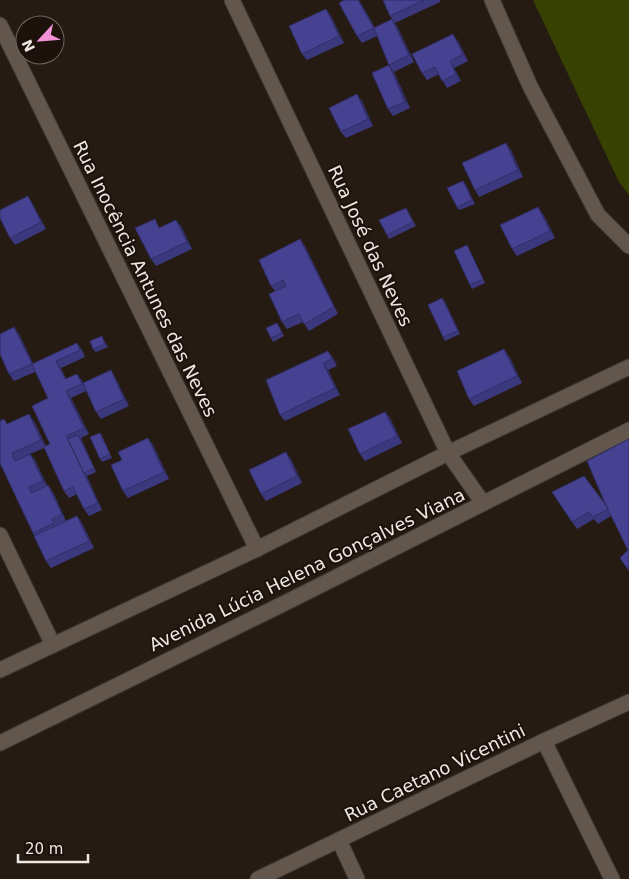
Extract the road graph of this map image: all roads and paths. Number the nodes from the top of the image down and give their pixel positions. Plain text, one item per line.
1 (232, 0) edge
2 (492, 0) edge
3 (0, 25) edge
4 (629, 246) edge
5 (629, 367) edge
6 (629, 430) edge
7 (448, 453) junction
8 (484, 503) junction
9 (0, 535) edge
10 (257, 549) junction
11 (53, 645) junction
12 (0, 670) edge
13 (629, 702) edge
14 (544, 741) junction
15 (0, 743) edge
16 (339, 840) junction
17 (258, 879) edge
18 (357, 879) edge
19 (612, 879) edge

1 - 7 street, Rua José das Neves
2 - 4 street
3 - 10 street, Rua Inocência Antunes das Neves
5 - 7 street
6 - 8 street, Avenida Lúcia Helena Gonçalves Viana
7 - 8 street, Rua José das Neves
7 - 10 street
8 - 15 street, Avenida Lúcia Helena Gonçalves Viana
9 - 11 street
10 - 11 street
11 - 12 street
13 - 14 street, Rua Caetano Vicentini
14 - 16 street, Rua Caetano Vicentini
14 - 19 street
16 - 17 street, Rua Caetano Vicentini
16 - 18 street

